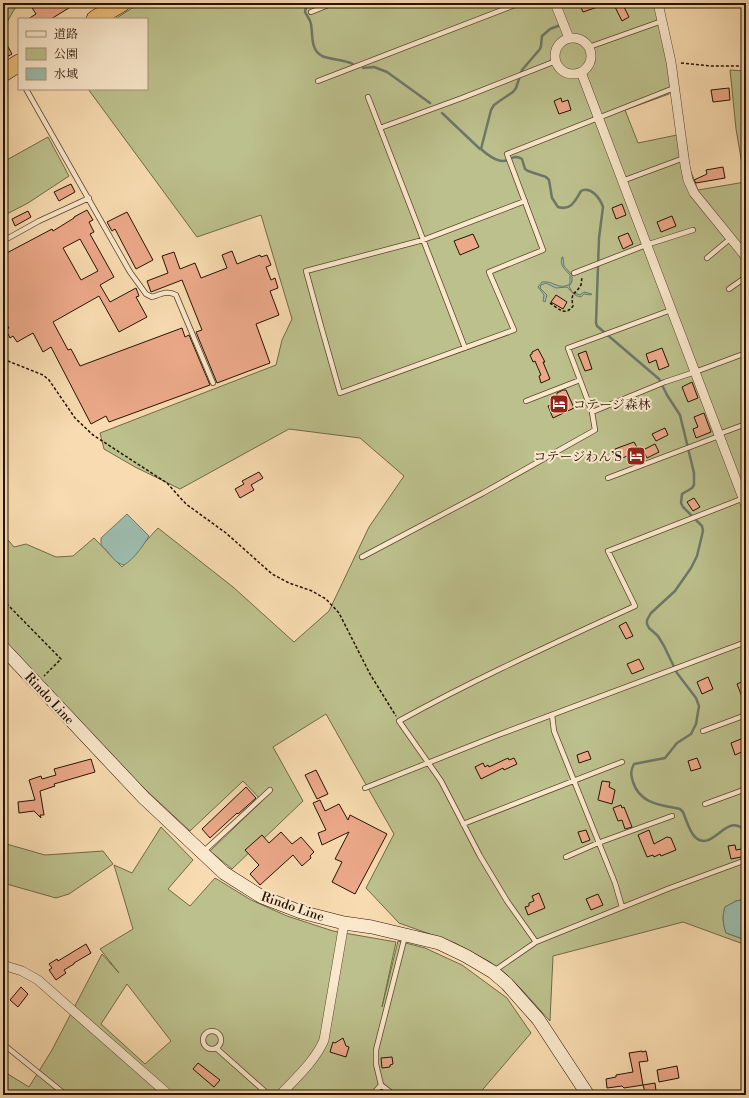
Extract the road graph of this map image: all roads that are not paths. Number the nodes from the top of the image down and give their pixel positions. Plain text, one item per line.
1 (122, 3) edge
2 (333, 3) edge
3 (520, 3) edge
4 (555, 3) edge
5 (658, 3) edge
6 (310, 12) dead end
7 (97, 18) edge
8 (662, 21) junction
9 (569, 38) junction
10 (589, 47) junction
11 (556, 61) junction
12 (581, 72) junction
13 (318, 81) dead end
14 (674, 88) junction
15 (27, 90) edge
16 (368, 97) dead end
17 (598, 117) junction
18 (380, 128) junction
19 (684, 158) junction
20 (622, 181) junction
21 (89, 198) junction
22 (524, 201) junction
23 (693, 230) dead end
24 (731, 238) junction
25 (423, 240) junction
26 (3, 241) edge
27 (646, 245) junction
28 (746, 257) edge
29 (707, 258) dead end
30 (574, 273) dead end
31 (746, 277) edge
32 (729, 289) dead end
33 (671, 310) junction
34 (465, 348) junction
35 (746, 352) edge
36 (695, 372) junction
37 (580, 380) junction
38 (213, 383) dead end
39 (526, 401) dead end
40 (592, 412) junction
41 (746, 424) edge
42 (719, 435) junction
43 (608, 478) dead end
44 (745, 501) edge
45 (362, 557) dead end
46 (746, 642) edge
47 (3, 648) edge
48 (552, 715) junction
49 (746, 715) edge
50 (703, 731) dead end
51 (427, 762) junction
52 (622, 762) dead end
53 (573, 781) junction
54 (365, 788) dead end
55 (746, 789) edge
56 (270, 790) dead end
57 (705, 804) dead end
58 (672, 816) dead end
59 (463, 824) junction
60 (598, 843) junction
61 (202, 853) junction
62 (566, 857) dead end
63 (746, 860) edge
64 (622, 908) junction
65 (344, 923) junction
66 (405, 934) junction
67 (536, 942) junction
68 (5, 965) edge
69 (493, 972) junction
70 (3, 980) edge
71 (3, 1044) edge
72 (216, 1048) dead end
73 (382, 1084) junction
74 (66, 1095) edge
75 (169, 1095) edge
76 (269, 1095) edge
77 (280, 1095) edge
78 (372, 1095) edge
79 (394, 1095) edge
80 (588, 1095) edge

1 - 7 highway
2 - 6 lane
3 - 13 lane
4 - 9 street
5 - 8 street
8 - 10 lane
8 - 14 street
9 - 10 street
9 - 11 street
10 - 12 street
11 - 12 street
11 - 18 lane
12 - 17 street
14 - 17 lane
14 - 19 street
15 - 21 lane
16 - 18 lane
17 - 20 street
17 - 22 lane
18 - 25 lane
19 - 20 lane
19 - 24 street
20 - 27 street
21 - 26 lane
21 - 38 lane
22 - 25 lane
22 - 34 lane
23 - 27 lane
24 - 28 street
24 - 29 lane
25 - 34 lane
25 - 34 lane
27 - 30 lane
27 - 33 street
31 - 32 lane
33 - 36 street
33 - 37 lane
35 - 36 lane
36 - 40 lane
36 - 42 street
37 - 39 lane
37 - 40 lane
40 - 45 lane
41 - 42 lane
42 - 43 lane
42 - 44 street
44 - 51 lane
46 - 48 lane
47 - 61 street, Rindo Line
48 - 51 lane
48 - 53 lane
49 - 50 lane
51 - 54 lane
51 - 59 lane
52 - 53 lane
53 - 59 lane
53 - 60 lane
55 - 57 lane
56 - 61 lane
58 - 60 lane
59 - 67 lane
60 - 62 lane
60 - 64 lane
61 - 65 street, Rindo Line
63 - 64 lane
64 - 67 lane
65 - 66 street, Rindo Line
65 - 77 street
66 - 69 street, Rindo Line
66 - 73 lane
67 - 69 lane
68 - 70 lane
68 - 75 street
69 - 80 street, Rindo Line
71 - 74 lane
72 - 76 lane
73 - 78 lane
73 - 79 lane

